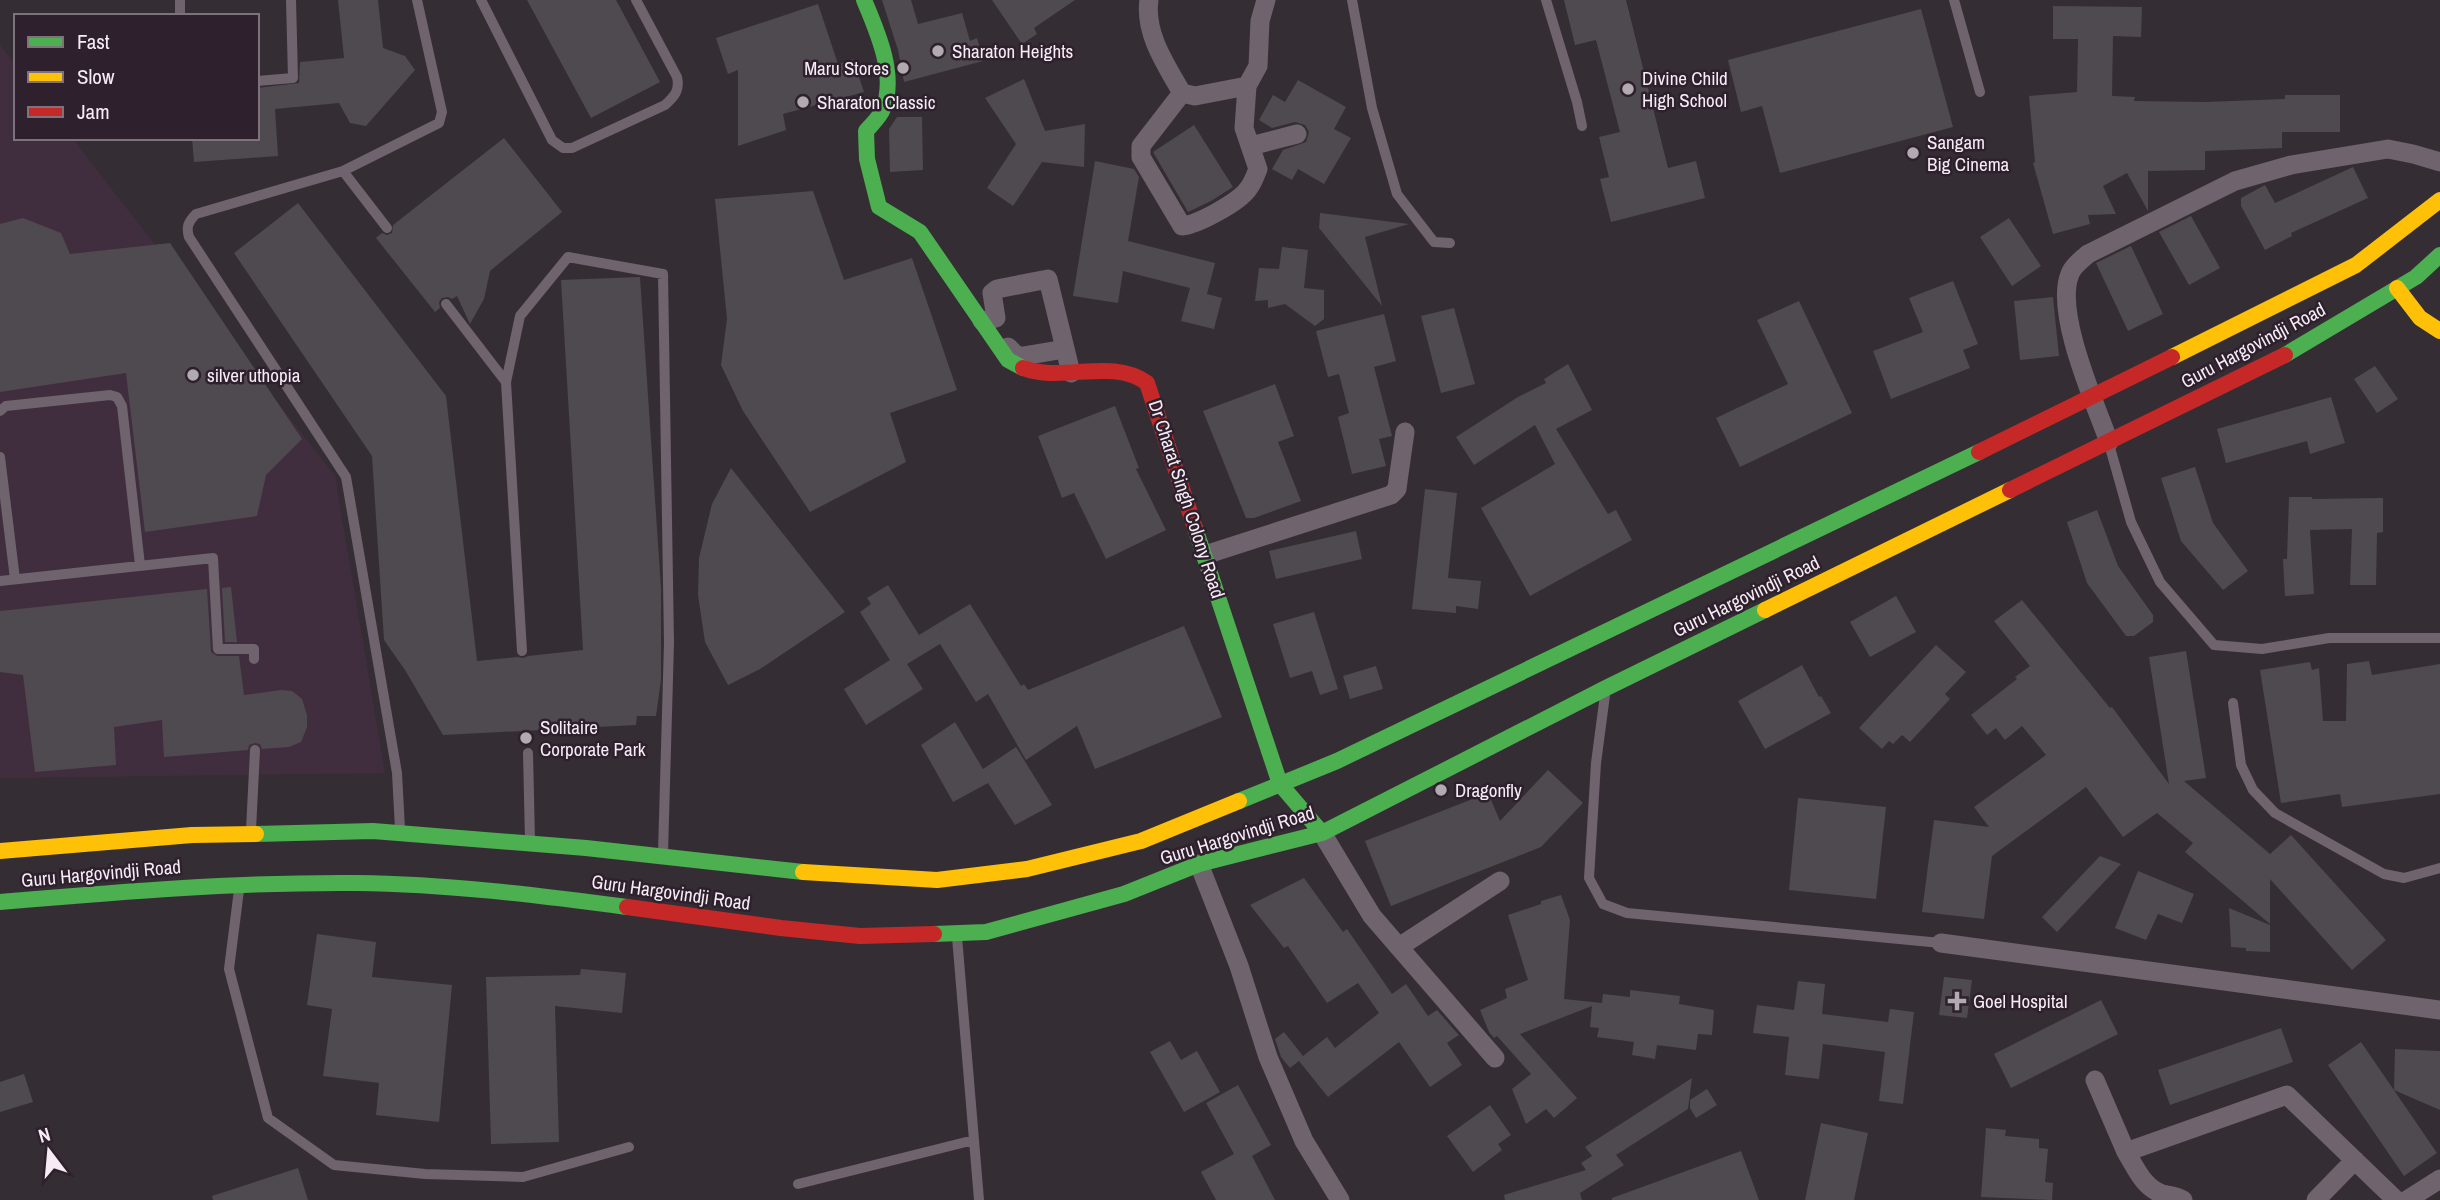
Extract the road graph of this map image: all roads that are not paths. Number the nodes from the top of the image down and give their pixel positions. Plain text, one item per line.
1 (291, 0) edge
2 (417, 0) edge
3 (481, 0) edge
4 (636, 0) edge
5 (863, 0) edge
6 (1149, 0) edge
7 (1266, 0) edge
8 (1352, 0) edge
9 (1546, 0) edge
10 (1954, 0) edge
11 (259, 81) edge
12 (1247, 86) junction
13 (1980, 92) dead end
14 (1182, 93) junction
15 (1582, 125) dead end
16 (1297, 134) dead end
17 (1251, 146) junction
18 (2440, 162) edge
19 (343, 171) junction
20 (2440, 200) edge
21 (387, 228) dead end
22 (1450, 243) dead end
23 (2440, 255) edge
24 (2397, 288) junction
25 (446, 304) dead end
26 (989, 320) junction
27 (2440, 331) edge
28 (1065, 349) junction
29 (1070, 373) junction
30 (506, 382) junction
31 (2093, 397) junction
32 (0, 411) edge
33 (1405, 432) dead end
34 (2109, 442) junction
35 (0, 457) edge
36 (1205, 555) junction
37 (140, 565) junction
38 (15, 579) junction
39 (0, 581) edge
40 (2440, 638) edge
41 (522, 651) dead end
42 (254, 659) dead end
43 (1606, 688) junction
44 (2233, 703) dead end
45 (255, 750) dead end
46 (528, 753) dead end
47 (1280, 784) junction
48 (1322, 832) junction
49 (400, 833) junction
50 (251, 834) junction
51 (530, 844) junction
52 (0, 851) edge
53 (663, 857) junction
54 (1199, 864) junction
55 (2440, 868) edge
56 (1500, 880) dead end
57 (240, 886) junction
58 (0, 902) edge
59 (957, 933) junction
60 (1941, 943) joint
61 (1399, 947) junction
62 (2440, 1010) edge
63 (1495, 1058) dead end
64 (2095, 1080) dead end
65 (974, 1140) junction
66 (629, 1147) dead end
67 (2126, 1152) junction
68 (2356, 1160) junction
69 (2440, 1178) edge
70 (798, 1184) dead end
71 (979, 1200) edge
72 (1340, 1200) edge
73 (2183, 1200) edge
74 (2316, 1200) edge
75 (2396, 1200) edge
76 (2407, 1200) edge

1 - 11 lane
2 - 19 lane
3 - 4 lane
5 - 26 main road, Dr Charat Singh Colony Road
6 - 14 street
7 - 12 street
8 - 22 lane
9 - 15 lane
10 - 13 lane
12 - 14 street
12 - 17 street
14 - 17 street
16 - 17 street
18 - 31 street
19 - 21 lane
19 - 49 lane
20 - 31 main road, Guru Hargovindji Road
23 - 24 main road, Guru Hargovindji Road
24 - 27 main road
24 - 34 main road, Guru Hargovindji Road
25 - 30 lane
26 - 28 street
26 - 28 street
26 - 29 main road, Dr Charat Singh Colony Road
28 - 29 street
29 - 36 main road, Dr Charat Singh Colony Road
30 - 41 lane
30 - 53 lane
31 - 34 street
31 - 47 main road, Guru Hargovindji Road
32 - 37 lane
33 - 36 street
34 - 40 lane
34 - 43 main road, Guru Hargovindji Road
35 - 38 lane
36 - 47 main road, Dr Charat Singh Colony Road
37 - 38 lane
37 - 42 lane
38 - 39 lane
43 - 48 main road, Guru Hargovindji Road
43 - 60 lane
44 - 55 lane
45 - 50 lane
46 - 51 lane
47 - 48 main road, Dr Charat Singh Colony Road
47 - 53 main road, Guru Hargovindji Road
48 - 54 main road, Guru Hargovindji Road
48 - 61 street, Dr Charat Singh Colony Road
49 - 50 main road, Guru Hargovindji Road
49 - 51 main road, Guru Hargovindji Road
50 - 52 main road, Guru Hargovindji Road
51 - 53 main road, Guru Hargovindji Road
54 - 59 main road, Guru Hargovindji Road
54 - 72 street
56 - 61 street
57 - 58 main road, Guru Hargovindji Road
57 - 59 main road, Guru Hargovindji Road
57 - 66 lane
59 - 65 lane
60 - 62 street
61 - 63 street, Dr Charat Singh Colony Road
64 - 67 street
65 - 70 lane
65 - 71 lane
67 - 68 street
67 - 73 street
68 - 74 street
68 - 75 street
69 - 76 street

